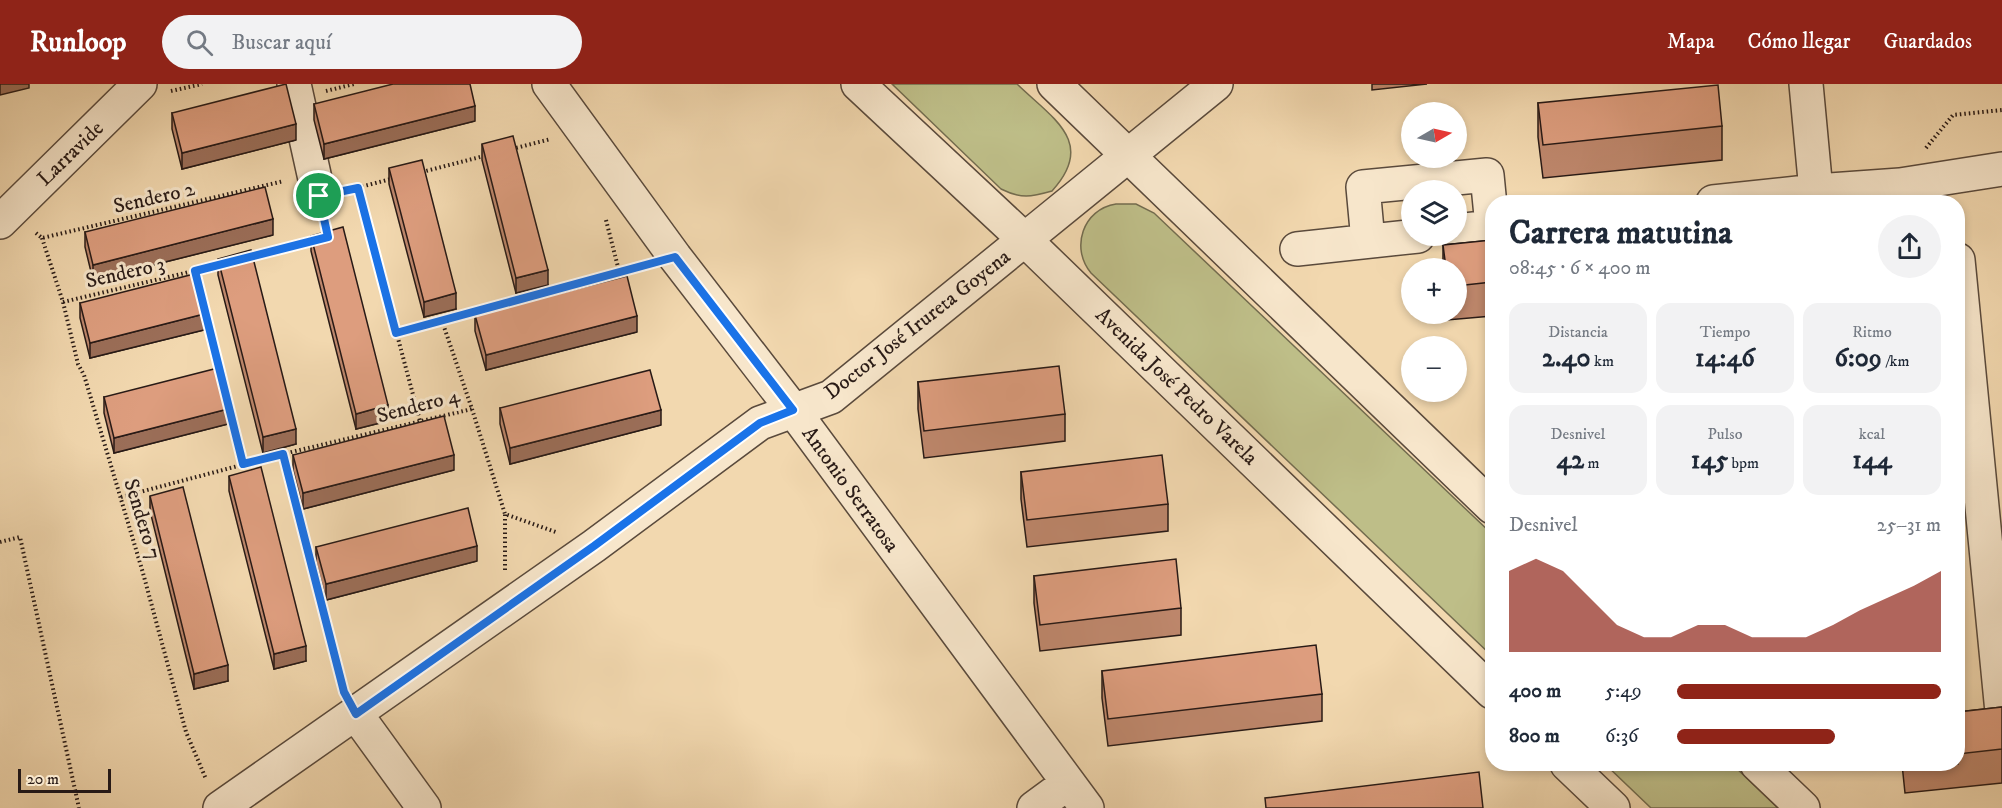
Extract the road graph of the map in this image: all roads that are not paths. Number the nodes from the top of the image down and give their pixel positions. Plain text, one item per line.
1 (140, 84) edge
2 (294, 84) edge
3 (549, 84) edge
4 (858, 84) edge
5 (1054, 84) edge
6 (1216, 84) edge
7 (1806, 84) edge
8 (1129, 155) junction
9 (2002, 169) edge
10 (316, 185) road end
11 (1951, 190) edge
12 (1816, 191) junction
13 (1904, 194) edge
14 (1489, 195) edge
15 (1779, 195) edge
16 (5, 216) edge
17 (1485, 228) edge
18 (1467, 230) edge
19 (1401, 238) edge
20 (1025, 240) junction
21 (1368, 241) junction
22 (1297, 249) dead end
23 (1965, 332) edge
24 (793, 410) junction
25 (1485, 500) edge
26 (1485, 685) edge
27 (2002, 712) edge
28 (356, 714) junction
29 (1574, 771) edge
30 (1764, 771) edge
31 (1077, 796) edge
32 (215, 797) edge
33 (424, 808) edge
34 (1034, 808) edge
35 (1612, 808) edge
36 (1803, 808) edge

1 - 16 street, Larravide
2 - 10 street
3 - 24 street, Antonio Serratosa
4 - 20 street, Avenida José Pedro Varela
5 - 8 street
6 - 8 street, Doctor José Irureta Goyena
7 - 12 street
8 - 20 street, Doctor José Irureta Goyena
8 - 25 street
9 - 11 street
11 - 13 street
12 - 13 street
12 - 15 street
14 - 21 street
17 - 18 street
19 - 21 street
20 - 24 street, Doctor José Irureta Goyena
20 - 26 street, Avenida José Pedro Varela
21 - 22 street
23 - 27 street
24 - 28 street, Doctor José Irureta Goyena
24 - 31 street, Antonio Serratosa
28 - 32 street, Doctor José Irureta Goyena
28 - 33 street
29 - 35 street
30 - 36 street
31 - 34 street

